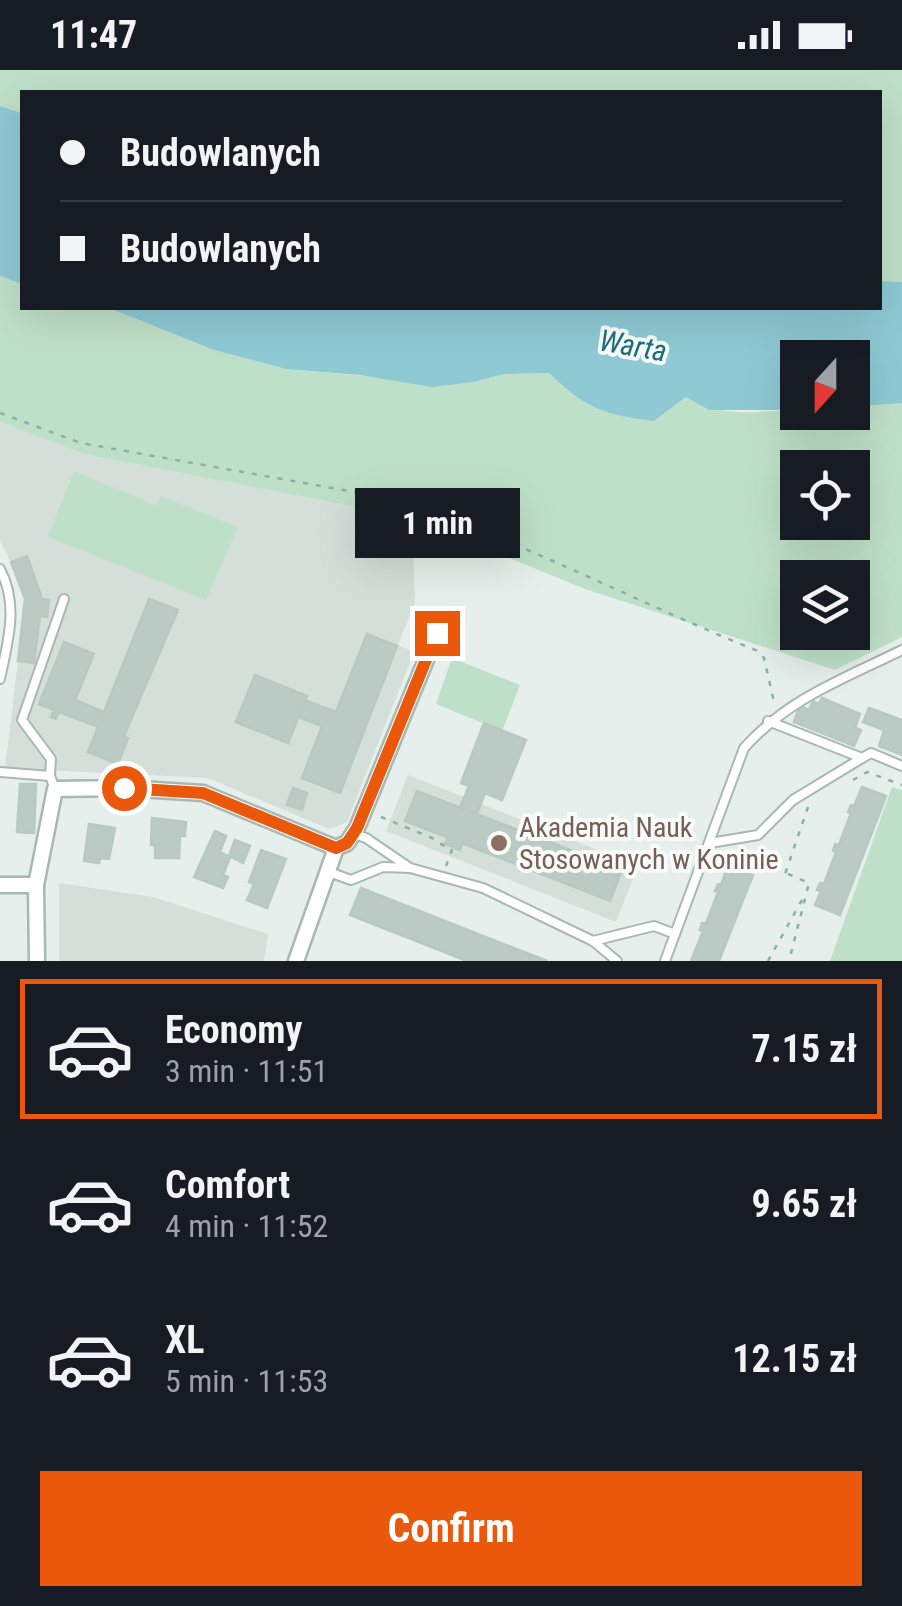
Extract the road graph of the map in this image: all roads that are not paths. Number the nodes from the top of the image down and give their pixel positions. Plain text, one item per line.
1 (0, 569) edge
2 (64, 599) dead end
3 (437, 633) dead end
4 (902, 650) edge
5 (0, 679) edge
6 (768, 721) junction
7 (862, 758) junction
8 (902, 766) edge
9 (0, 772) edge
10 (53, 783) junction
11 (354, 834) junction
12 (710, 842) junction
13 (336, 848) junction
14 (410, 868) junction
15 (328, 872) junction
16 (0, 885) edge
17 (36, 885) junction
18 (675, 934) junction
19 (593, 942) junction
20 (37, 961) edge
21 (296, 961) edge
22 (617, 961) edge
23 (665, 961) edge

1 - 5 lane
2 - 10 lane
3 - 11 street
4 - 6 lane
6 - 7 lane
6 - 12 lane
7 - 8 lane
7 - 12 lane
9 - 10 lane
10 - 13 street
10 - 17 street
11 - 13 street
11 - 14 lane
12 - 18 lane
13 - 15 street
14 - 15 lane
14 - 19 lane
15 - 21 street
16 - 17 street
17 - 20 street
18 - 19 lane
18 - 23 lane
19 - 22 lane

